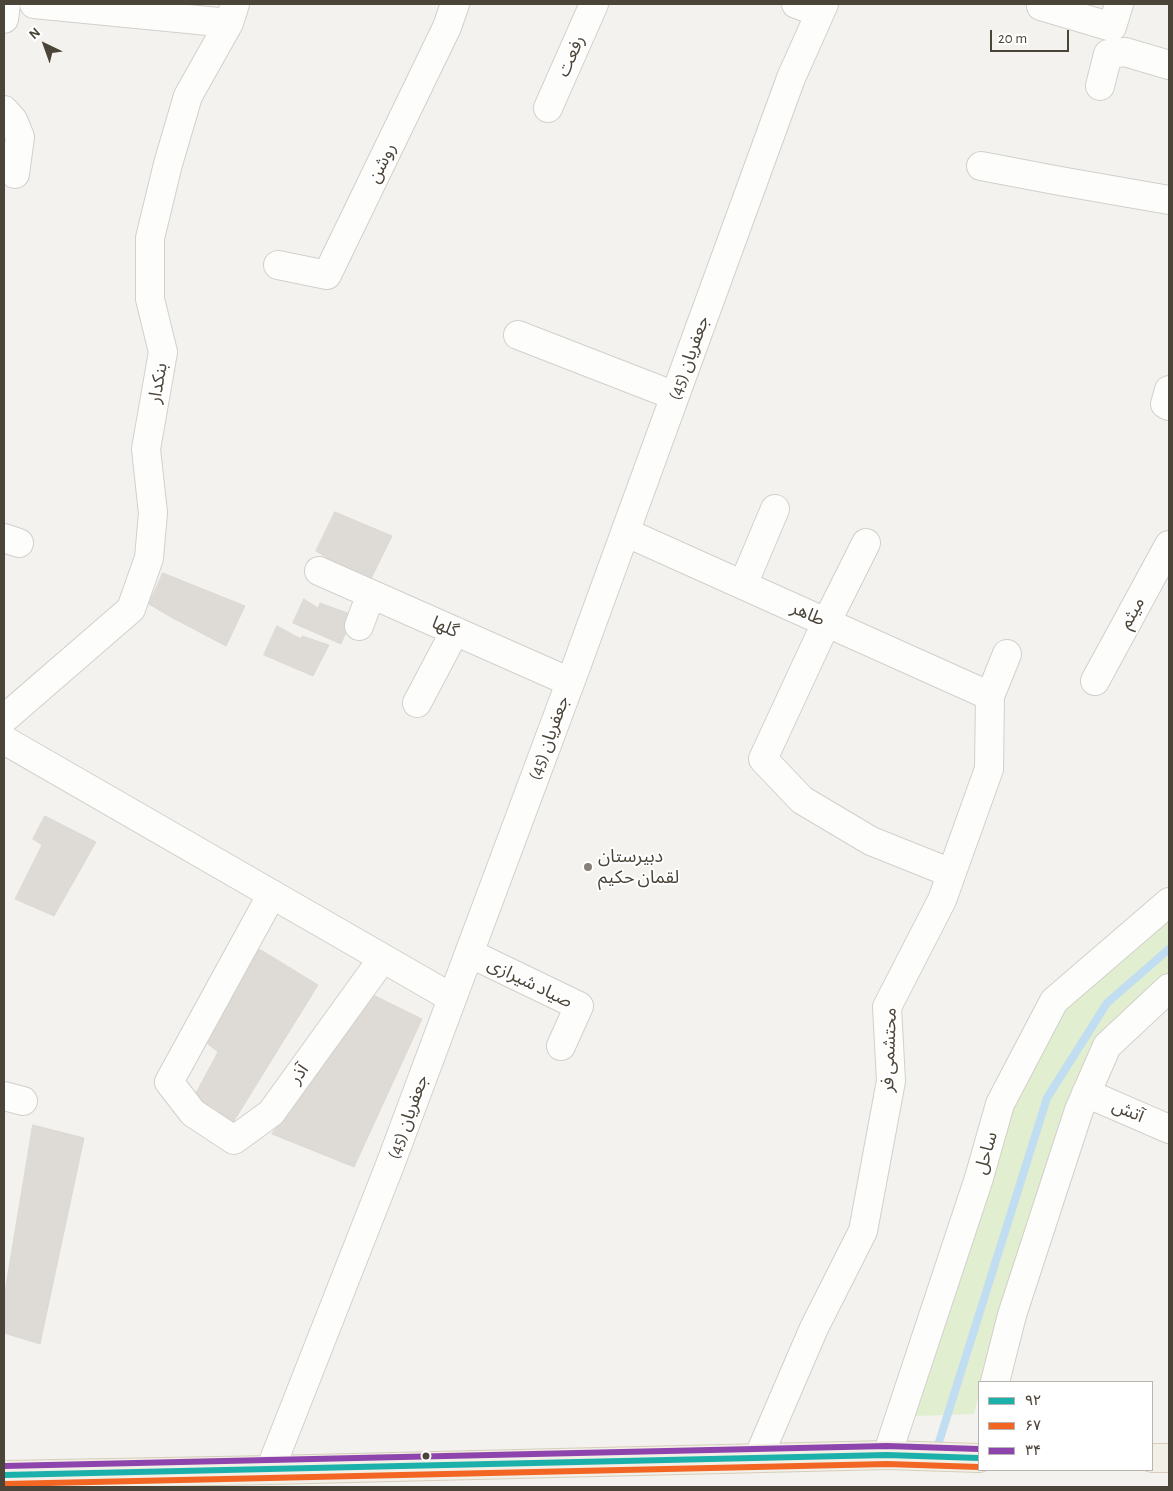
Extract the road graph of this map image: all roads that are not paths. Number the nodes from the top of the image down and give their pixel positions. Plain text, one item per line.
1 (6, 4) edge
2 (34, 4) edge
3 (455, 4) edge
4 (594, 4) edge
5 (1119, 4) edge
6 (1041, 6) dead end
7 (813, 7) edge
8 (232, 13) edge
9 (4, 19) edge
10 (1169, 65) edge
11 (1100, 86) dead end
12 (548, 108) dead end
13 (4, 110) edge
14 (981, 166) dead end
15 (15, 174) dead end
16 (1169, 200) edge
17 (278, 265) dead end
18 (518, 335) dead end
19 (1169, 390) edge
20 (675, 396) junction
21 (1169, 406) edge
22 (776, 509) dead end
23 (625, 532) junction
24 (866, 543) dead end
25 (1169, 545) edge
26 (319, 571) dead end
27 (743, 585) junction
28 (371, 594) junction
29 (826, 623) junction
30 (359, 626) dead end
31 (455, 631) junction
32 (1007, 654) dead end
33 (1095, 681) dead end
34 (570, 682) junction
35 (990, 696) junction
36 (417, 703) dead end
37 (4, 719) edge
38 (4, 740) edge
39 (951, 873) junction
40 (272, 894) junction
41 (1169, 902) edge
42 (469, 953) junction
43 (383, 958) junction
44 (1169, 988) edge
45 (452, 998) junction
46 (561, 1046) dead end
47 (1086, 1093) junction
48 (1169, 1129) edge
49 (996, 1381) edge
50 (887, 1455) junction
51 (978, 1455) edge
52 (758, 1458) junction
53 (1153, 1458) edge
54 (1169, 1458) edge
55 (270, 1470) junction
56 (4, 1475) edge
57 (31, 1481) edge

1 - 9 street
2 - 8 street
3 - 17 street, روشن
4 - 12 street, رفعت
5 - 6 street
7 - 20 street, جعفریان (45)
8 - 37 street, بنکدار
10 - 11 street
13 - 15 street
14 - 16 street
18 - 20 street
19 - 21 street
20 - 23 street, جعفریان (45)
22 - 27 street
23 - 27 street, طاهر
23 - 34 street, جعفریان (45)
24 - 29 street
25 - 33 street, میثم
26 - 28 street, گلها
27 - 29 street, طاهر
28 - 30 street
28 - 31 street, گلها
29 - 35 street, طاهر
29 - 39 street
31 - 34 street, گلها
31 - 36 street
32 - 35 street
34 - 42 street, جعفریان (45)
35 - 39 street, محتشمی فر
38 - 40 street
39 - 52 street, محتشمی فر
40 - 43 street
40 - 43 street, آذر
41 - 50 street, ساحل
42 - 45 street, جعفریان (45)
42 - 46 street, صیاد شیرازی
43 - 45 street
44 - 47 street
45 - 55 street, جعفریان (45)
47 - 48 street, آتش
47 - 49 street
50 - 51 main road
50 - 52 main road
52 - 55 main road
53 - 54 main road
55 - 57 main road
56 - 57 main road

